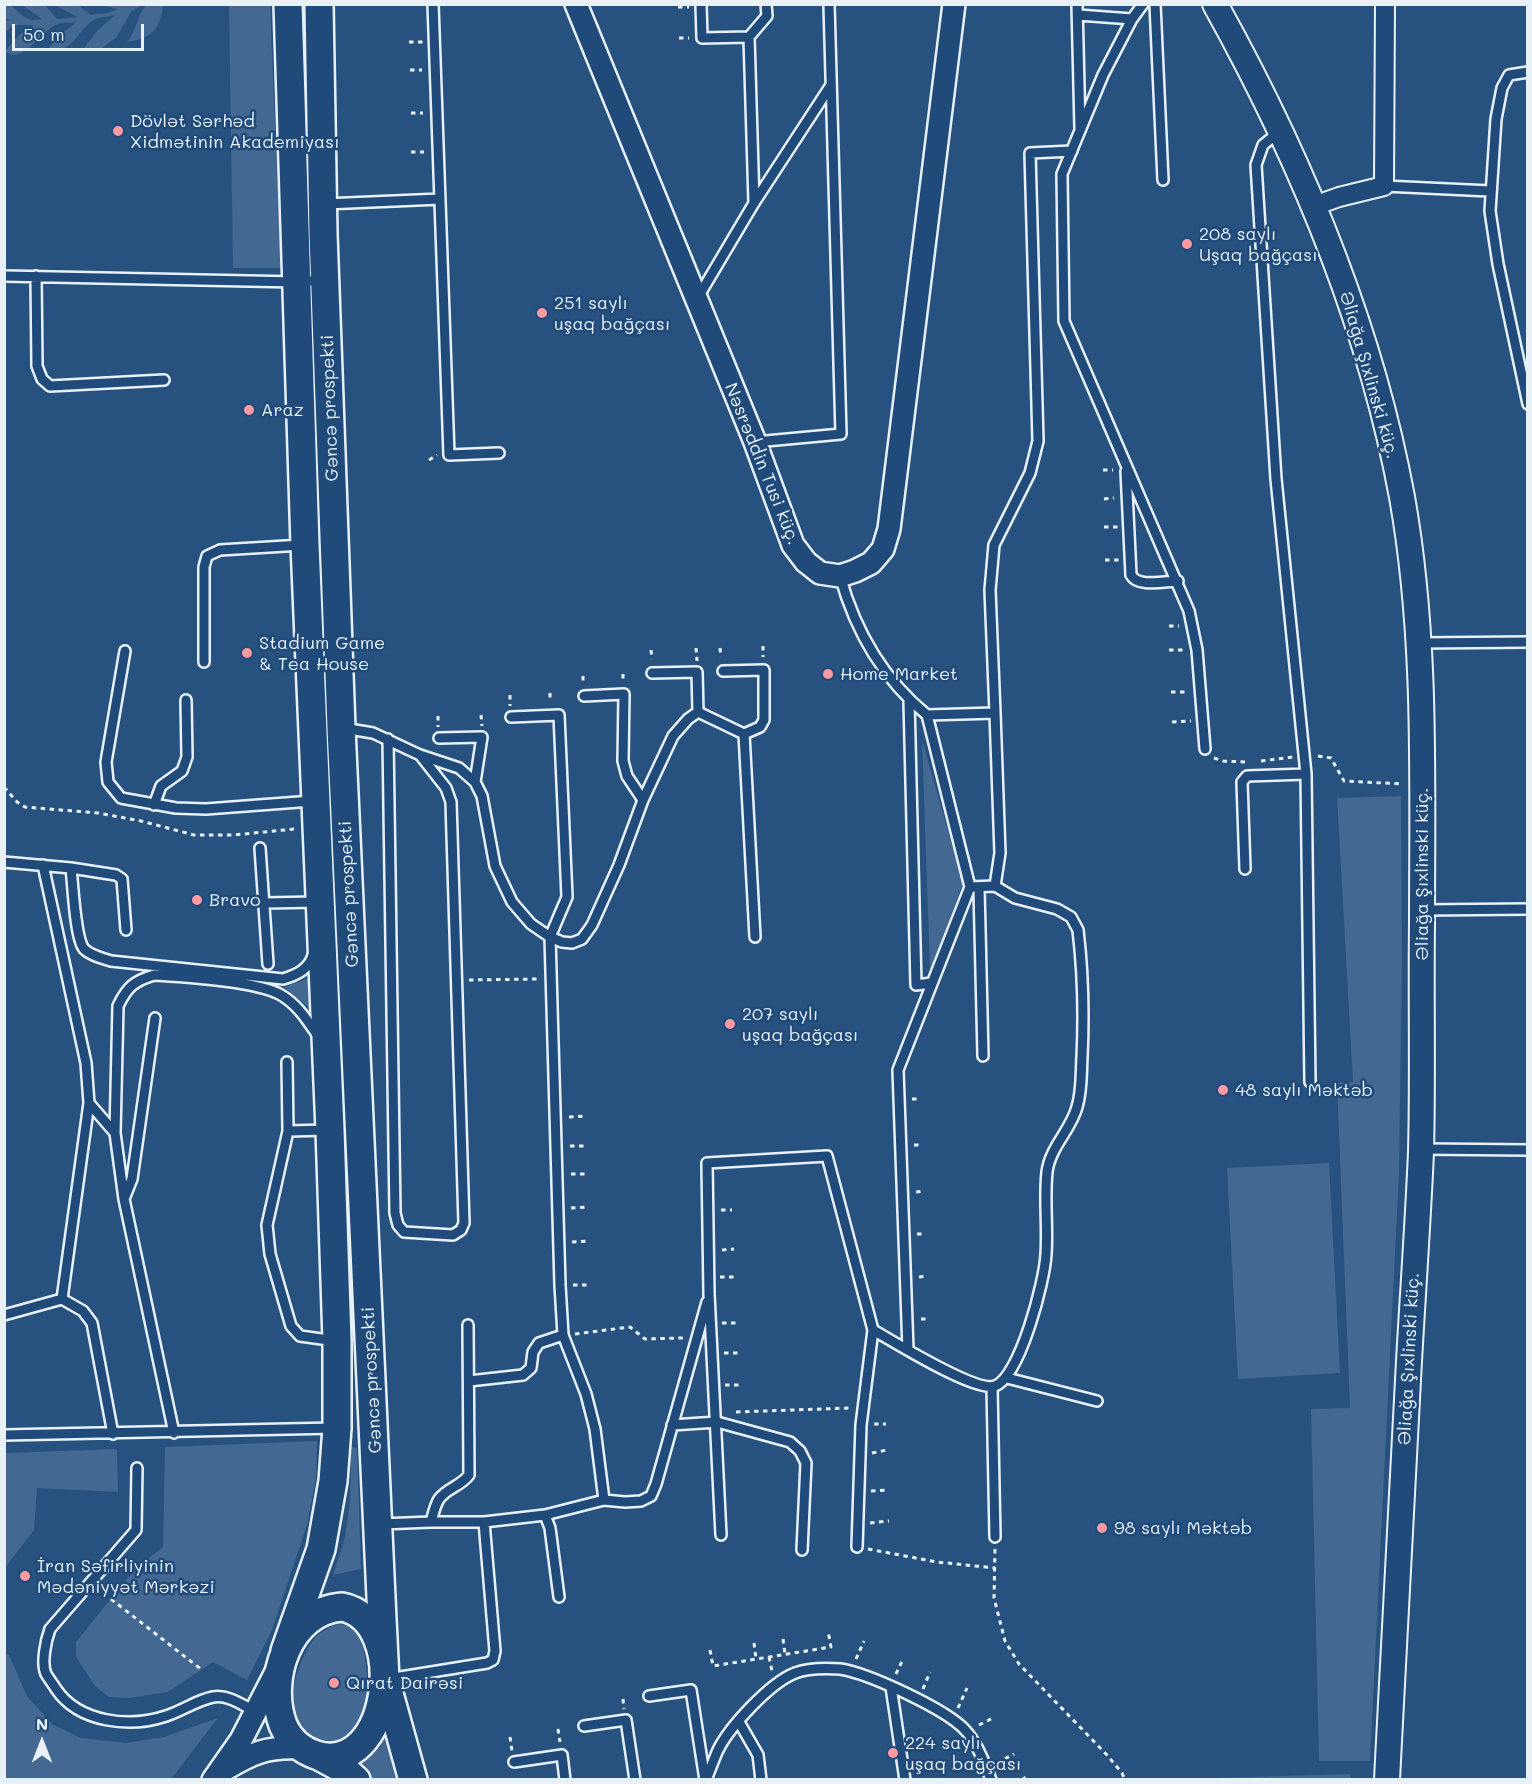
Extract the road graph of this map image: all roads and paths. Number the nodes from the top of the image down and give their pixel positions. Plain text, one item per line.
1 (288, 4) edge
2 (319, 4) edge
3 (433, 4) edge
4 (576, 4) edge
5 (701, 4) edge
6 (766, 4) edge
7 (829, 4) edge
8 (954, 4) edge
9 (1077, 4) edge
10 (1143, 4) edge
11 (1155, 4) edge
12 (1215, 4) edge
13 (1385, 4) edge
14 (1078, 15) junction
15 (1132, 19) junction
16 (749, 37) junction
17 (1527, 72) edge
18 (831, 85) junction
19 (1281, 131) junction
20 (1080, 134) junction
21 (1072, 151) junction
22 (1163, 180) dead end
23 (1384, 186) junction
24 (1490, 191) junction
25 (440, 199) junction
26 (754, 203) junction
27 (322, 204) junction
28 (1314, 206) junction
29 (4, 276) edge
30 (36, 276) junction
31 (325, 280) junction
32 (297, 282) junction
33 (696, 302) junction
34 (164, 380) dead end
35 (1527, 404) edge
36 (755, 442) junction
37 (498, 453) dead end
38 (1126, 462) junction
39 (305, 545) junction
40 (840, 576) junction
41 (1178, 581) junction
42 (1527, 642) edge
43 (1420, 643) junction
44 (125, 651) dead end
45 (204, 662) dead end
46 (723, 671) dead end
47 (652, 673) dead end
48 (584, 696) dead end
49 (186, 700) dead end
50 (909, 700) junction
51 (698, 712) junction
52 (994, 713) junction
53 (927, 716) junction
54 (511, 717) dead end
55 (1203, 721) junction
56 (1172, 722) dead end
57 (341, 728) junction
58 (744, 734) junction
59 (438, 738) dead end
60 (388, 739) junction
61 (1205, 749) dead end
62 (420, 755) junction
63 (1306, 774) junction
64 (475, 782) junction
65 (4, 786) edge
66 (643, 800) junction
67 (315, 801) junction
68 (154, 805) junction
69 (294, 829) dead end
70 (260, 848) dead end
71 (4, 862) edge
72 (43, 865) junction
73 (71, 868) junction
74 (1245, 868) dead end
75 (995, 886) junction
76 (975, 887) junction
77 (319, 902) junction
78 (265, 903) junction
79 (1527, 909) edge
80 (1422, 910) junction
81 (126, 930) dead end
82 (320, 934) junction
83 (550, 937) junction
84 (755, 937) dead end
85 (268, 964) dead end
86 (551, 978) junction
87 (456, 980) junction
88 (932, 983) junction
89 (155, 1018) dead end
90 (325, 1048) junction
91 (983, 1056) dead end
92 (287, 1062) dead end
93 (1310, 1082) dead end
94 (89, 1103) junction
95 (330, 1130) junction
96 (288, 1131) junction
97 (115, 1133) junction
98 (1421, 1149) junction
99 (1527, 1150) edge
100 (124, 1199) junction
101 (709, 1294) junction
102 (62, 1299) junction
103 (4, 1315) edge
104 (468, 1325) dead end
105 (873, 1330) junction
106 (563, 1335) junction
107 (696, 1338) junction
108 (337, 1341) junction
109 (908, 1350) junction
110 (1007, 1378) junction
111 (469, 1381) junction
112 (992, 1387) junction
113 (1097, 1401) dead end
114 (863, 1408) junction
115 (716, 1418) junction
116 (672, 1425) junction
117 (337, 1428) junction
118 (174, 1433) junction
119 (113, 1434) junction
120 (4, 1436) edge
121 (137, 1468) dead end
122 (604, 1500) junction
123 (545, 1515) junction
124 (889, 1521) dead end
125 (431, 1522) junction
126 (484, 1522) junction
127 (857, 1523) junction
128 (378, 1525) junction
129 (721, 1535) dead end
130 (995, 1537) joint
131 (857, 1547) joint
132 (802, 1550) dead end
133 (995, 1568) junction
134 (559, 1597) dead end
135 (111, 1599) dead end
136 (828, 1632) dead end
137 (783, 1639) dead end
138 (864, 1641) dead end
139 (754, 1644) dead end
140 (710, 1650) dead end
141 (785, 1654) junction
142 (283, 1657) junction
143 (756, 1659) junction
144 (202, 1670) dead end
145 (850, 1672) junction
146 (930, 1672) dead end
147 (386, 1679) junction
148 (891, 1687) junction
149 (967, 1688) dead end
150 (649, 1696) dead end
151 (918, 1699) junction
152 (256, 1712) junction
153 (995, 1717) dead end
154 (952, 1720) junction
155 (739, 1722) junction
156 (584, 1726) dead end
157 (967, 1731) junction
158 (308, 1751) junction
159 (1014, 1754) dead end
160 (514, 1762) dead end
161 (987, 1768) junction
162 (214, 1777) edge
163 (1026, 1777) dead end
164 (356, 1779) edge
165 (413, 1779) edge
166 (565, 1779) edge
167 (635, 1779) edge
168 (706, 1779) edge
169 (761, 1779) edge
170 (905, 1779) edge
171 (991, 1779) edge
172 (1022, 1779) edge
173 (1125, 1779) edge
174 (1387, 1779) edge

1 - 32 main road, Gəncə prospekti
2 - 27 main road, Gəncə prospekti
3 - 25 lane
4 - 33 street, Nəsrəddin Tusi küç.
5 - 16 lane
6 - 16 lane
7 - 18 lane
8 - 40 street
9 - 14 lane
10 - 15 lane
11 - 22 lane
12 - 19 main road, Əliağa Şıxlinski küç.
13 - 23 street
14 - 15 lane
14 - 20 lane
15 - 20 lane
16 - 26 lane
17 - 24 lane
18 - 26 lane
18 - 36 lane
19 - 28 main road, Əliağa Şıxlinski küç.
19 - 63 lane
20 - 21 lane
21 - 38 lane
21 - 52 lane
23 - 24 lane
23 - 28 street
24 - 35 lane
25 - 27 lane
25 - 37 lane
26 - 33 lane
27 - 31 main road, Gəncə prospekti
28 - 43 main road, Əliağa Şıxlinski küç.
29 - 30 lane
30 - 32 lane
30 - 34 lane
31 - 32 lane
31 - 57 main road, Gəncə prospekti
32 - 39 main road, Gəncə prospekti
33 - 36 street, Nəsrəddin Tusi küç.
36 - 40 street, Nəsrəddin Tusi küç.
38 - 41 lane
38 - 41 lane
39 - 45 lane
39 - 67 main road, Gəncə prospekti
40 - 50 lane
41 - 55 lane
42 - 43 lane
43 - 80 main road, Əliağa Şıxlinski küç.
44 - 68 lane
46 - 58 lane
47 - 51 lane
48 - 66 lane
49 - 68 lane
50 - 53 lane
50 - 88 lane
51 - 58 lane
51 - 66 lane
52 - 53 lane
52 - 75 lane
53 - 76 lane
54 - 83 lane
55 - 56 path
55 - 61 lane
57 - 60 lane
57 - 128 main road, Gəncə prospekti
58 - 84 lane
59 - 64 lane
60 - 62 lane
60 - 87 lane
62 - 64 lane
62 - 87 lane
63 - 74 lane
63 - 93 lane
64 - 83 lane
65 - 69 path
66 - 83 lane
67 - 68 lane
67 - 77 main road, Gəncə prospekti
70 - 78 lane
71 - 72 lane
72 - 73 lane
72 - 94 lane
73 - 81 lane
73 - 82 lane
75 - 76 lane
75 - 110 lane
76 - 88 lane
76 - 91 lane
77 - 78 lane
77 - 82 main road, Gəncə prospekti
78 - 85 lane
79 - 80 lane
80 - 98 main road, Əliağa Şıxlinski küç.
82 - 90 main road, Gəncə prospekti
83 - 86 lane
86 - 87 path
86 - 106 lane
88 - 109 lane
89 - 100 lane
90 - 95 main road, Gəncə prospekti
90 - 97 lane
92 - 96 lane
94 - 97 lane
94 - 102 lane
95 - 96 lane
95 - 108 main road, Gəncə prospekti
96 - 108 lane
97 - 100 lane
98 - 99 lane
98 - 174 main road, Əliağa Şıxlinski küç.
100 - 118 lane
101 - 105 lane
101 - 107 lane
101 - 115 lane
102 - 103 lane
102 - 119 lane
104 - 111 lane
105 - 109 lane
105 - 114 lane
106 - 107 path
106 - 111 lane
106 - 122 lane
107 - 116 lane
108 - 117 main road, Gəncə prospekti
109 - 112 lane
110 - 112 lane
110 - 113 lane
111 - 125 lane
112 - 130 lane
114 - 115 path
114 - 127 lane
115 - 116 lane
115 - 129 lane
115 - 132 lane
116 - 122 lane
117 - 118 lane
117 - 142 main road, Gəncə prospekti
118 - 119 lane
119 - 120 lane
121 - 152 lane
122 - 123 lane
123 - 126 lane
123 - 134 lane
124 - 127 path
125 - 126 lane
125 - 128 lane
126 - 147 lane
127 - 131 lane
128 - 147 main road, Gəncə prospekti
130 - 133 path
131 - 133 path
133 - 173 path
135 - 144 path
136 - 141 path
137 - 141 path
138 - 145 path
139 - 143 path
140 - 143 path
141 - 143 path
142 - 147 main road
142 - 152 street
142 - 158 main road
145 - 148 lane
145 - 155 lane
146 - 151 path
147 - 158 main road
147 - 165 main road, Gəncə prospekti
148 - 151 lane
148 - 170 lane
149 - 154 path
150 - 168 lane
151 - 154 lane
152 - 162 street
153 - 157 path
154 - 157 lane
155 - 168 lane
155 - 169 lane
156 - 167 lane
157 - 161 lane
158 - 162 street
158 - 164 main road
159 - 161 path
160 - 166 lane
161 - 171 lane
163 - 172 path

